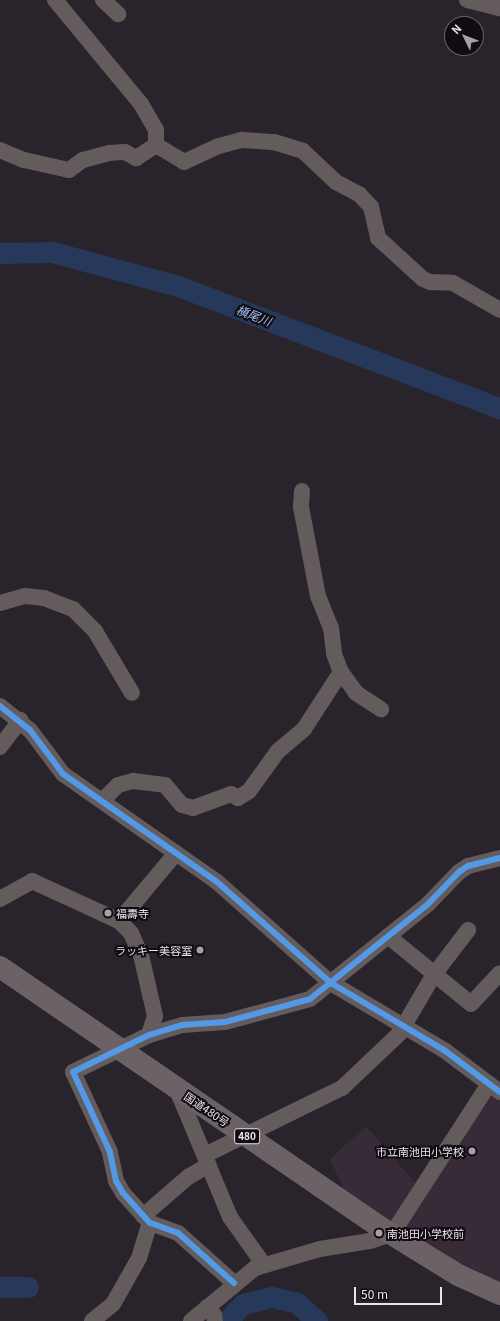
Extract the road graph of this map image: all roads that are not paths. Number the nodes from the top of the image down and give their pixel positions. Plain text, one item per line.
1 (103, 0) edge
2 (467, 0) edge
3 (63, 3) edge
4 (500, 8) edge
5 (118, 14) dead end
6 (156, 145) junction
7 (0, 150) edge
8 (500, 310) edge
9 (302, 491) dead end
10 (0, 603) edge
11 (341, 672) junction
12 (132, 694) dead end
13 (0, 706) edge
14 (381, 709) dead end
15 (20, 720) junction
16 (0, 747) edge
17 (103, 800) junction
18 (176, 854) junction
19 (500, 858) edge
20 (0, 899) edge
21 (119, 921) junction
22 (468, 930) dead end
23 (388, 936) junction
24 (0, 967) edge
25 (500, 973) edge
26 (433, 976) junction
27 (331, 983) junction
28 (404, 1025) junction
29 (149, 1035) junction
30 (119, 1049) junction
31 (495, 1088) edge
32 (183, 1092) junction
33 (248, 1136) junction
34 (207, 1160) junction
35 (147, 1219) junction
36 (392, 1234) junction
37 (264, 1265) junction
38 (234, 1283) junction
39 (500, 1294) edge
40 (207, 1307) junction
41 (92, 1321) edge
42 (191, 1321) edge
43 (215, 1321) edge

1 - 5 street
2 - 4 street
3 - 6 street
6 - 7 street
6 - 8 street
9 - 11 street
10 - 12 street
11 - 14 street
11 - 17 street
13 - 15 street
15 - 16 street
15 - 17 street
17 - 18 street
18 - 21 street
18 - 27 street
19 - 23 street
20 - 21 street
21 - 29 street
22 - 26 street
23 - 26 street
23 - 27 street
24 - 30 highway, 国道480号 / 480
25 - 26 street
26 - 28 street
27 - 28 street
27 - 29 street
28 - 31 street
28 - 33 street
29 - 30 street
30 - 32 highway, 国道480号 / 480
30 - 35 street
31 - 36 street
32 - 33 highway, 国道480号 / 480
32 - 34 street
33 - 34 street
33 - 36 highway, 国道480号 / 480
34 - 35 street
34 - 37 street
35 - 38 street
35 - 41 street
36 - 37 street
36 - 39 highway, 国道480号 / 480
37 - 38 street
38 - 40 street
40 - 42 street
40 - 43 street

